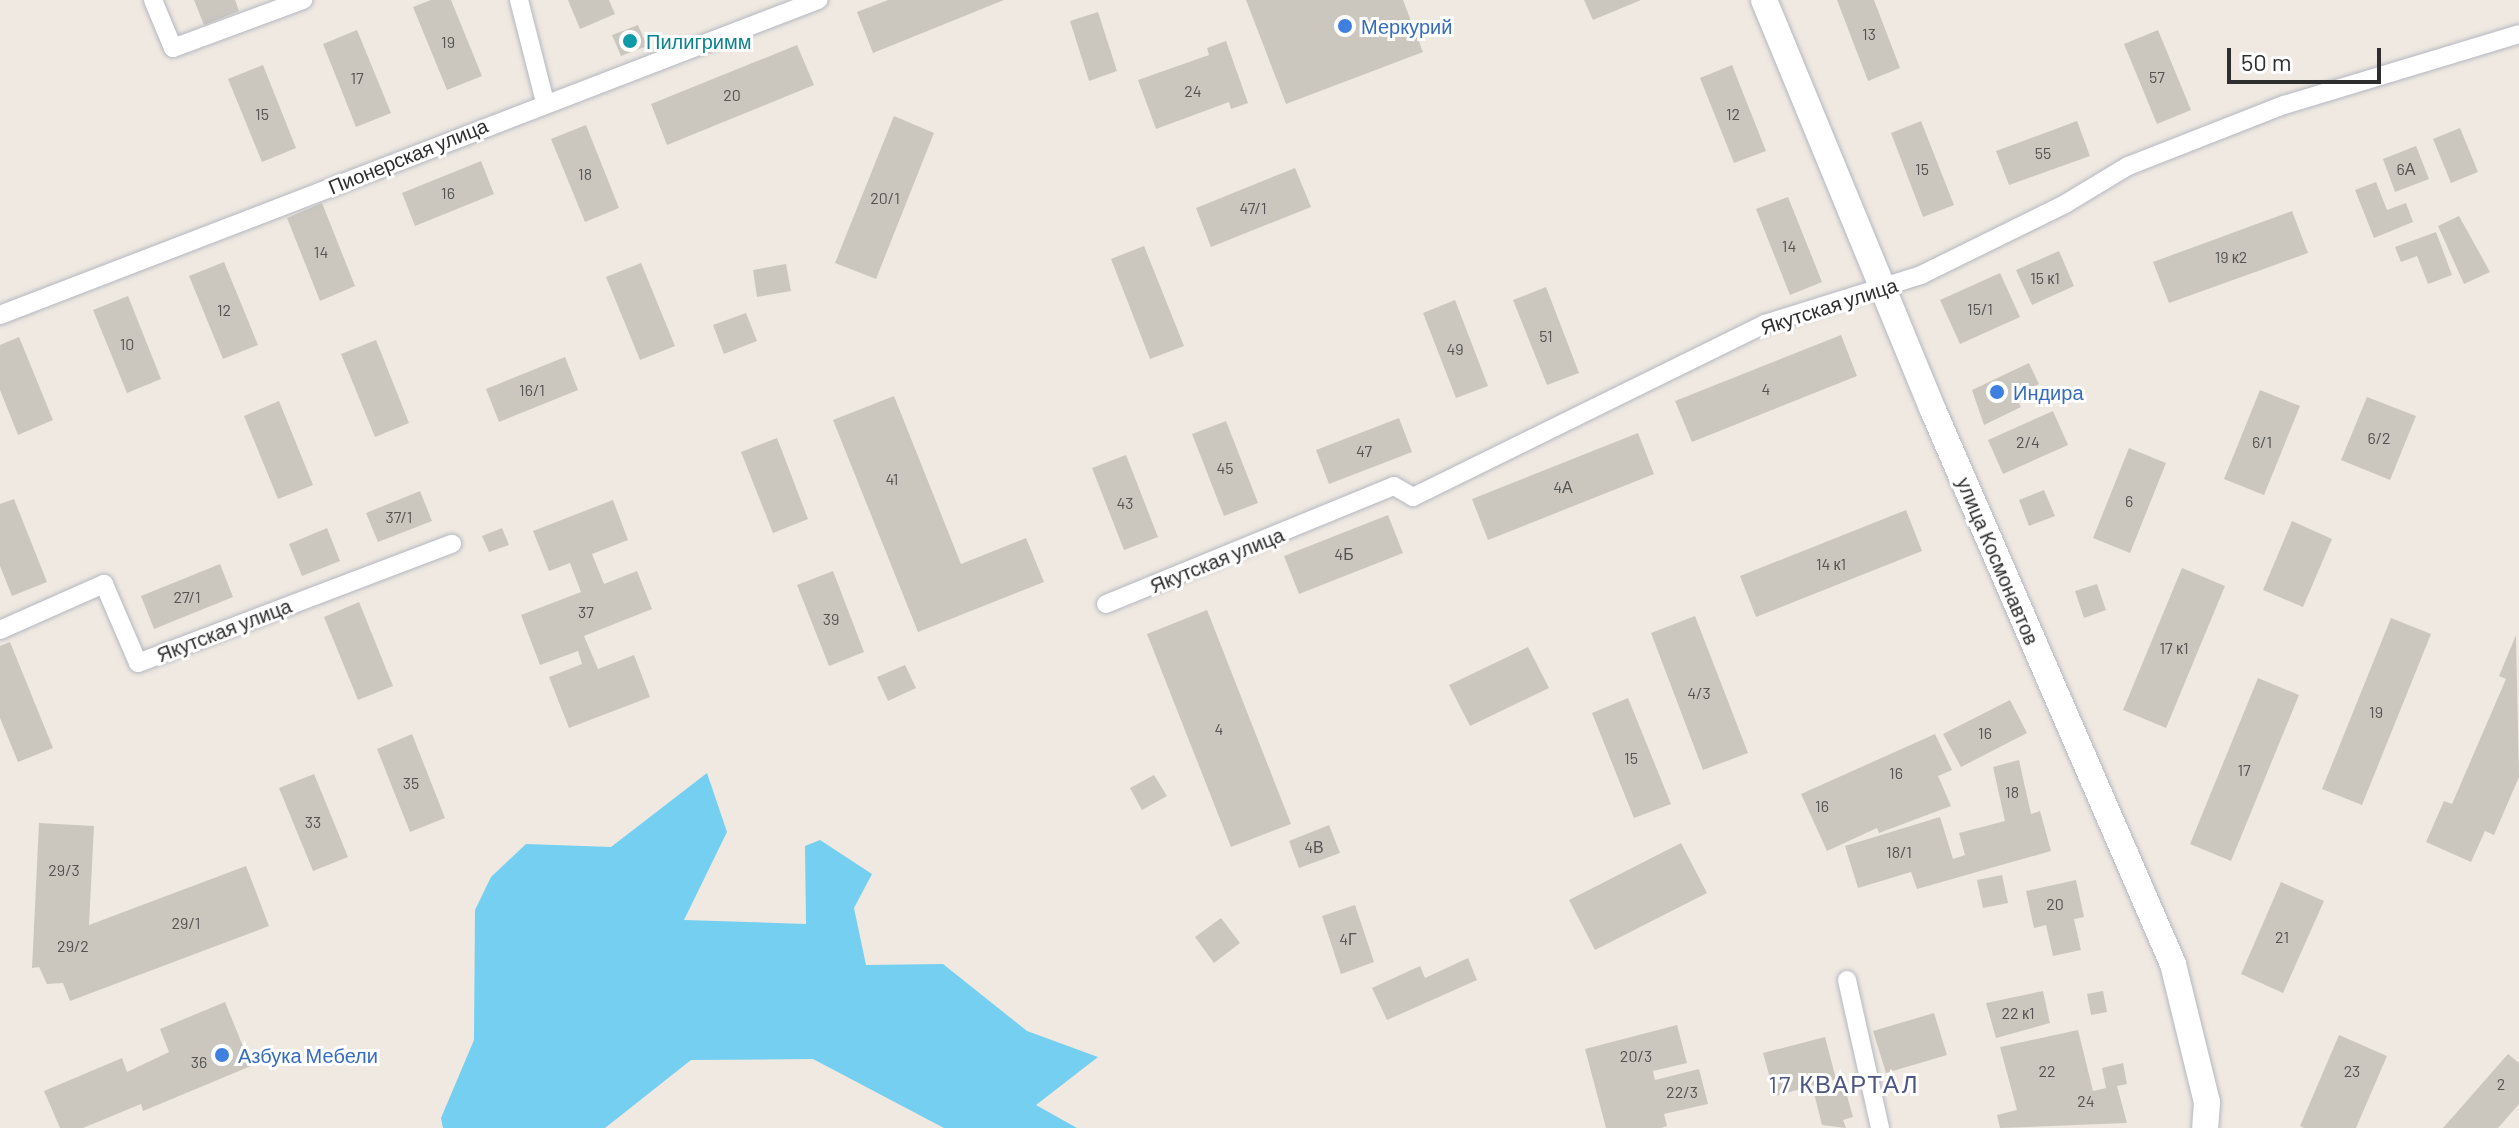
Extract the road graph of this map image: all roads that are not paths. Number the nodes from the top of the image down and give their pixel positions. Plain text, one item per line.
1 (153, 0) edge
2 (303, 0) edge
3 (519, 0) edge
4 (818, 0) edge
5 (1764, 0) edge
6 (2519, 34) edge
7 (545, 102) junction
8 (1884, 290) junction
9 (0, 315) edge
10 (452, 544) dead end
11 (1106, 604) dead end
12 (0, 630) edge
13 (1847, 980) dead end
14 (1880, 1128) edge
15 (2205, 1128) edge

1 - 2 street
3 - 7 street
4 - 7 street, Пионерская улица
5 - 8 street, улица Космонавтов
6 - 8 street, Якутская улица
7 - 9 street, Пионерская улица
8 - 11 street, Якутская улица
8 - 15 street, улица Космонавтов
10 - 12 street, Якутская улица
13 - 14 street

